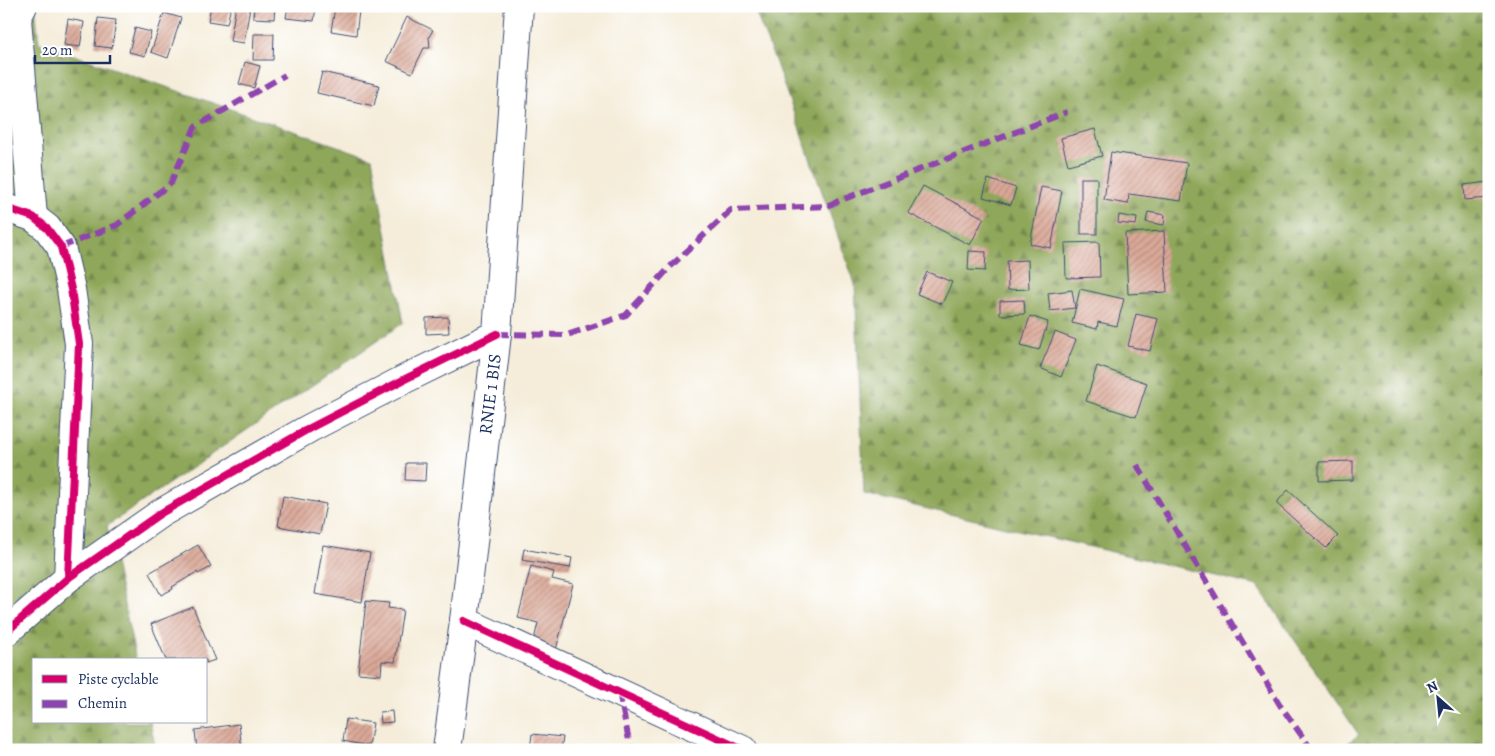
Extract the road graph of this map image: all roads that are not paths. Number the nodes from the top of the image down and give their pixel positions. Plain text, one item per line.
1 (24, 6) edge
2 (519, 6) edge
3 (6, 208) edge
4 (32, 217) junction
5 (497, 334) junction
6 (68, 578) junction
7 (464, 621) junction
8 (6, 632) edge
9 (447, 750) edge
10 (743, 750) edge

1 - 4 street
2 - 5 street, RNIE 1 BIS
3 - 4 street
4 - 6 street
5 - 6 street
5 - 7 street, RNIE 1 BIS
6 - 8 street
7 - 9 street, RNIE 1 BIS
7 - 10 street

